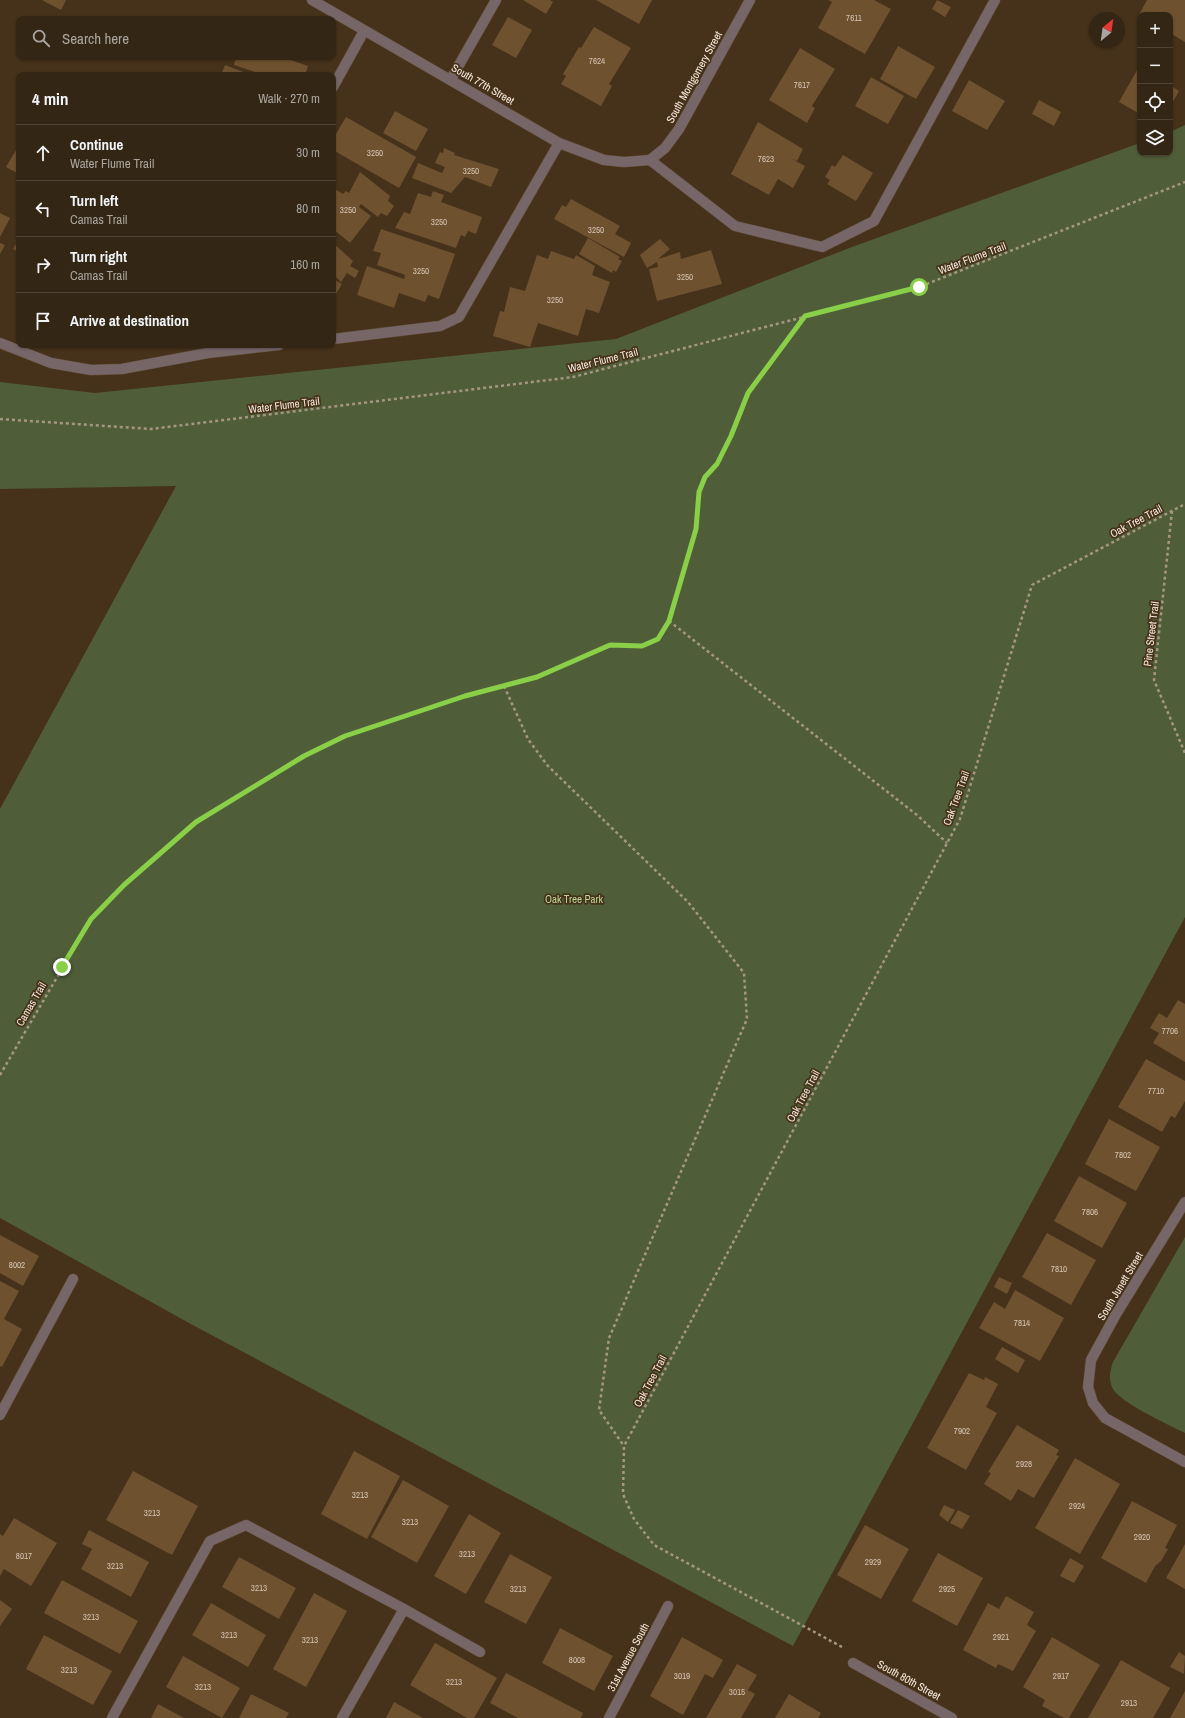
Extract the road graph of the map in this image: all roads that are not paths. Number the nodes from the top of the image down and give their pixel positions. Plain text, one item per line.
1 (312, 0) edge
2 (496, 0) edge
3 (750, 0) edge
4 (995, 0) edge
5 (364, 31) junction
6 (451, 80) junction
7 (336, 82) edge
8 (559, 142) junction
9 (650, 160) junction
10 (336, 339) edge
11 (0, 343) edge
12 (226, 348) edge
13 (208, 349) edge
14 (1185, 1202) edge
15 (73, 1279) dead end
16 (0, 1415) edge
17 (1185, 1462) edge
18 (668, 1606) dead end
19 (404, 1609) junction
20 (480, 1652) dead end
21 (853, 1663) road end
22 (112, 1718) edge
23 (342, 1718) edge
24 (609, 1718) edge
25 (952, 1718) edge

1 - 5 street, South 77th Street
2 - 6 street
3 - 9 street, South Montgomery Street
4 - 9 street
5 - 6 street, South 77th Street
5 - 7 street
6 - 8 street, South 77th Street
8 - 9 street, South 77th Street
8 - 10 street
11 - 13 street
12 - 13 street
14 - 17 street, South Junett Street
15 - 16 street
18 - 24 street, 31st Avenue South
19 - 20 street
19 - 22 street
19 - 23 street
21 - 25 street, South 80th Street

